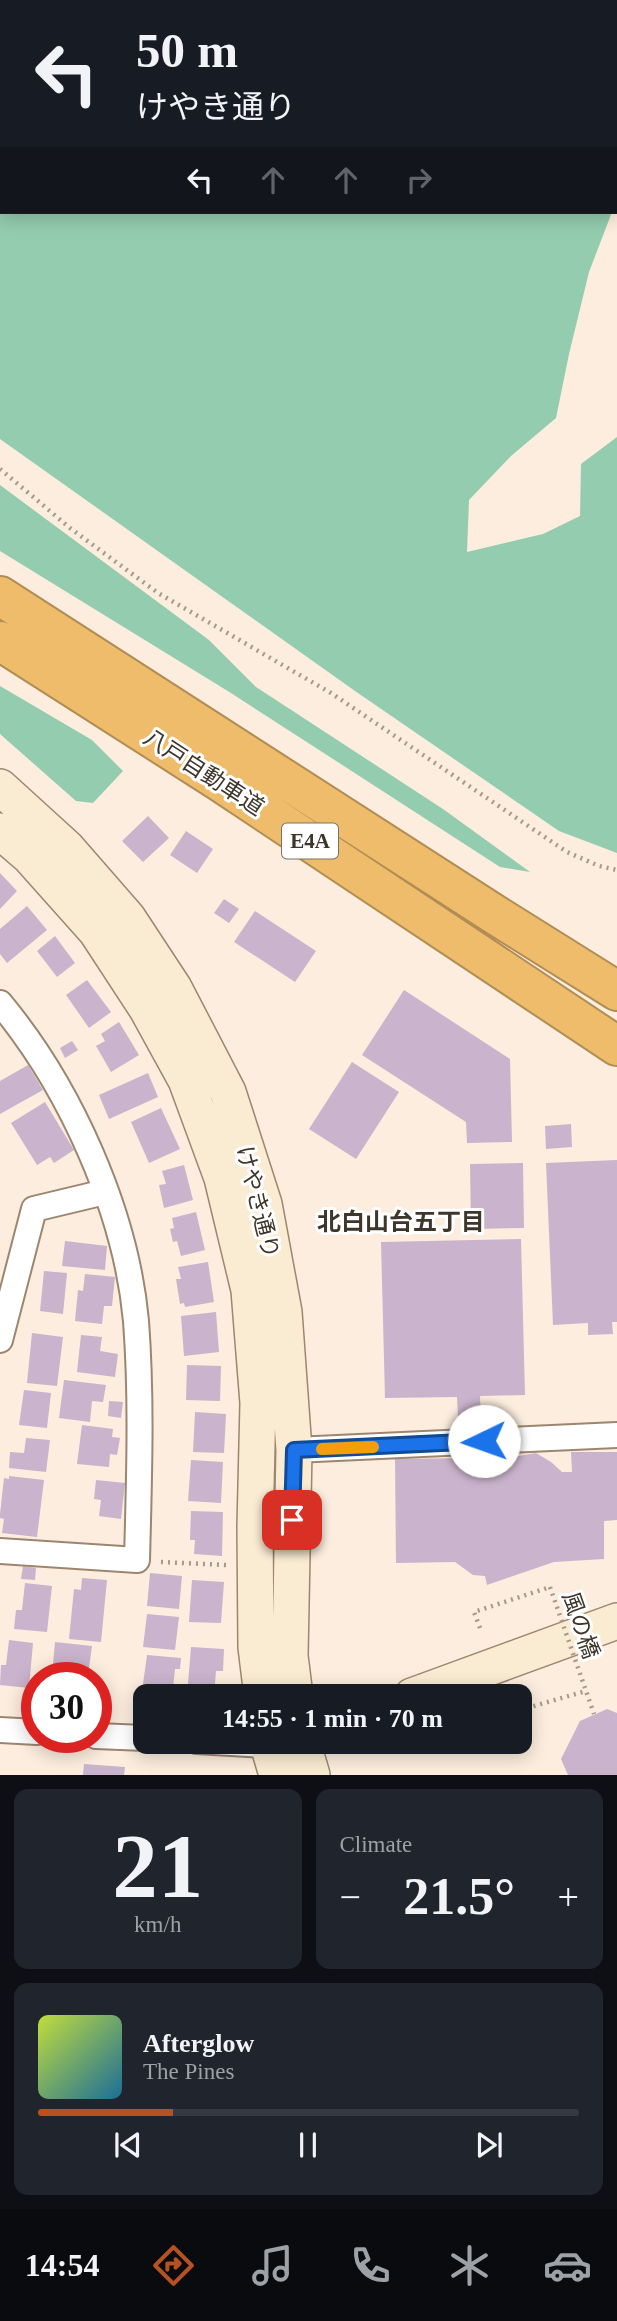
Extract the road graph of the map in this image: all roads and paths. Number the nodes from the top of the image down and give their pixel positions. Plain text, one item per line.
1 (0, 469) edge
2 (0, 596) edge
3 (0, 641) edge
4 (0, 787) edge
5 (0, 831) edge
6 (617, 870) edge
7 (617, 990) edge
8 (0, 1003) edge
9 (617, 1046) edge
10 (105, 1192) junction
11 (0, 1340) edge
12 (617, 1435) edge
13 (294, 1450) junction
14 (0, 1551) edge
15 (137, 1560) junction
16 (230, 1565) dead end
17 (617, 1621) edge
18 (480, 1628) dead end
19 (261, 1684) edge
20 (294, 1684) edge
21 (445, 1684) edge
22 (586, 1691) junction
23 (532, 1707) edge
24 (594, 1714) dead end
25 (0, 1730) edge
26 (21, 1731) edge
27 (112, 1737) edge
28 (133, 1738) edge
29 (306, 1754) edge
30 (312, 1775) edge

1 - 6 path
2 - 7 highway, 八戸自動車道 / E4A
3 - 9 highway, 八戸自動車道 / E4A
4 - 13 street, けやき通り
5 - 19 street, けやき通り
8 - 10 street
10 - 11 street
10 - 15 street
12 - 13 street
13 - 20 street, けやき通り
14 - 15 street
15 - 16 path
17 - 21 street
18 - 22 path, 風の橋, bridge
22 - 23 path
22 - 24 path, 風の橋, bridge
25 - 26 street
27 - 28 street
29 - 30 street

